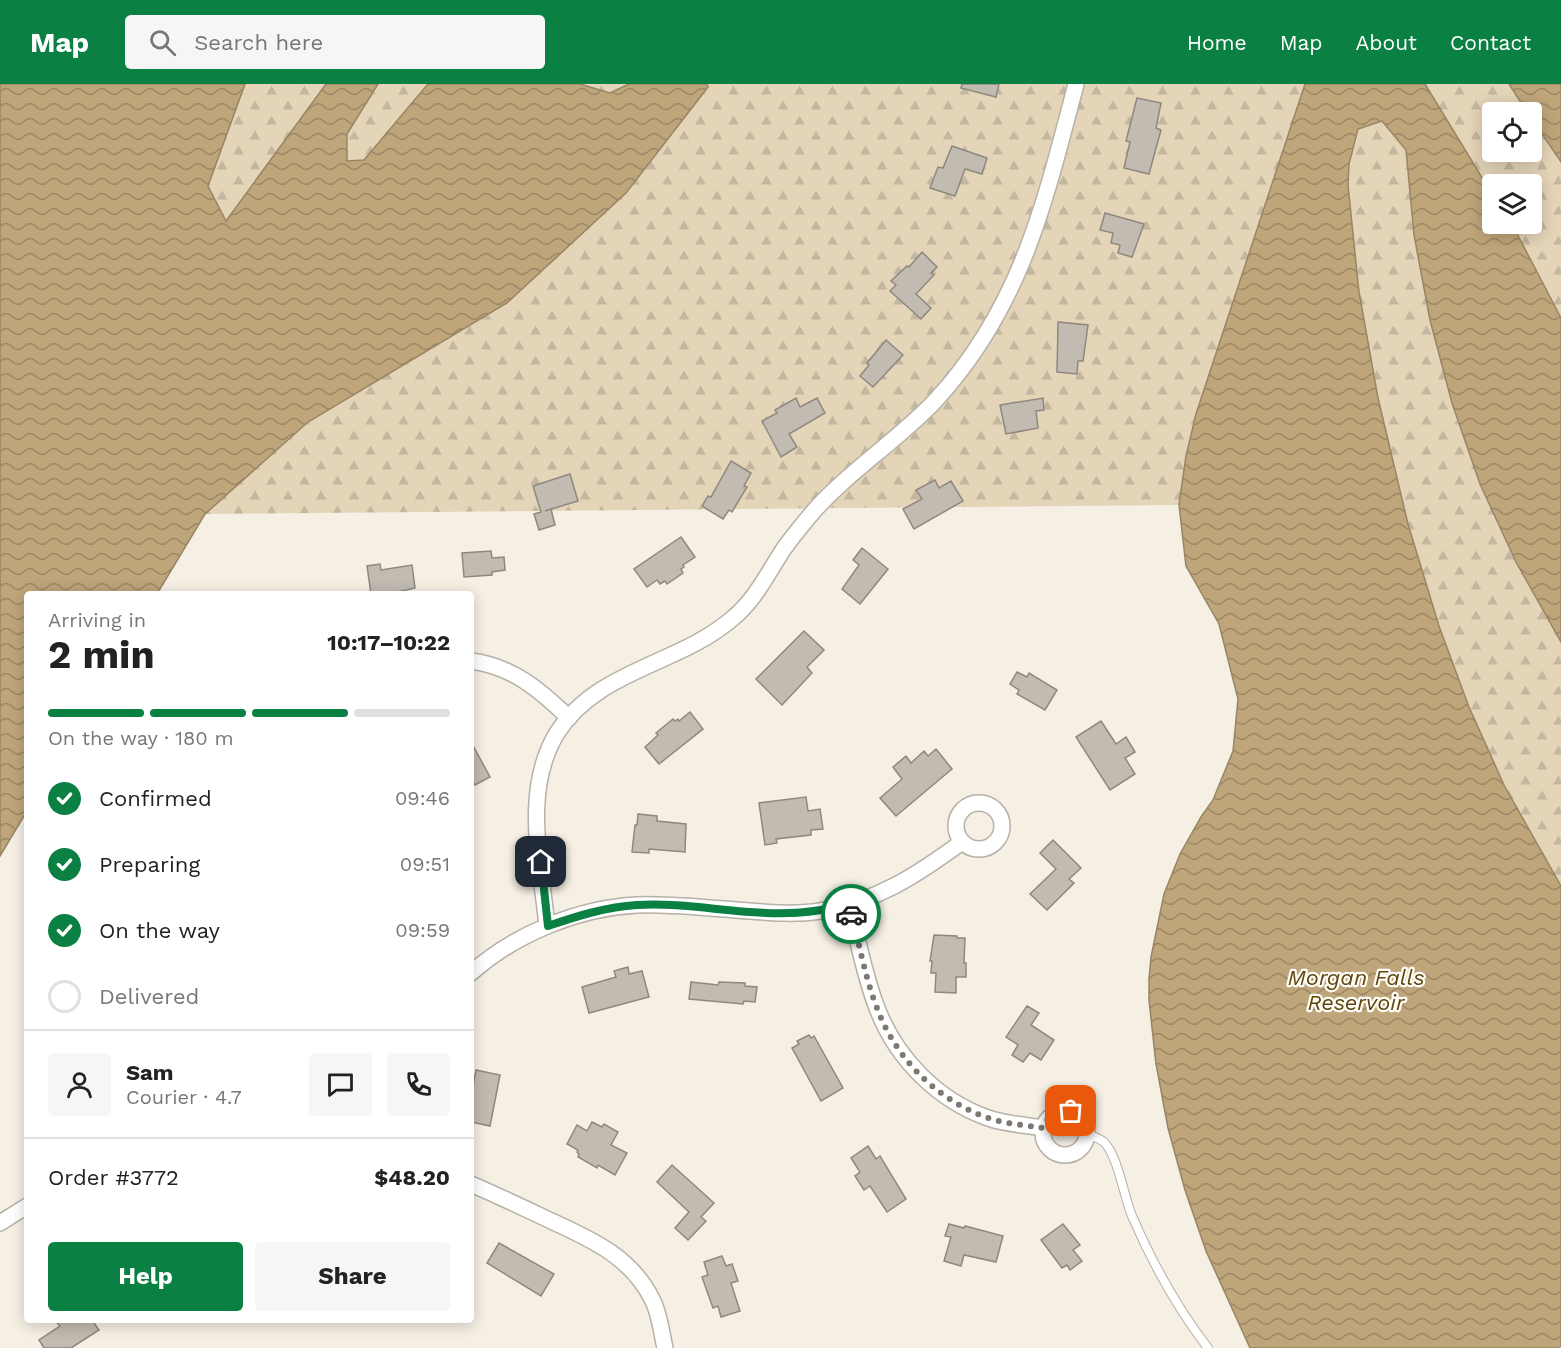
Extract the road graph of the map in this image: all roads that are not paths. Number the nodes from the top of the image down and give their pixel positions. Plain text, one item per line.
1 (1076, 84) edge
2 (474, 661) edge
3 (569, 718) junction
4 (962, 842) dead end
5 (849, 905) junction
6 (548, 926) junction
7 (474, 971) edge
8 (1043, 1128) junction
9 (1088, 1133) junction
10 (474, 1185) edge
11 (24, 1208) edge
12 (0, 1223) edge
13 (664, 1348) edge
14 (1208, 1348) edge

1 - 3 street
2 - 3 street
3 - 6 street
4 - 5 street
5 - 6 street
5 - 8 street
6 - 7 street
8 - 9 street
8 - 9 street
9 - 14 lane
10 - 13 street
11 - 12 street

